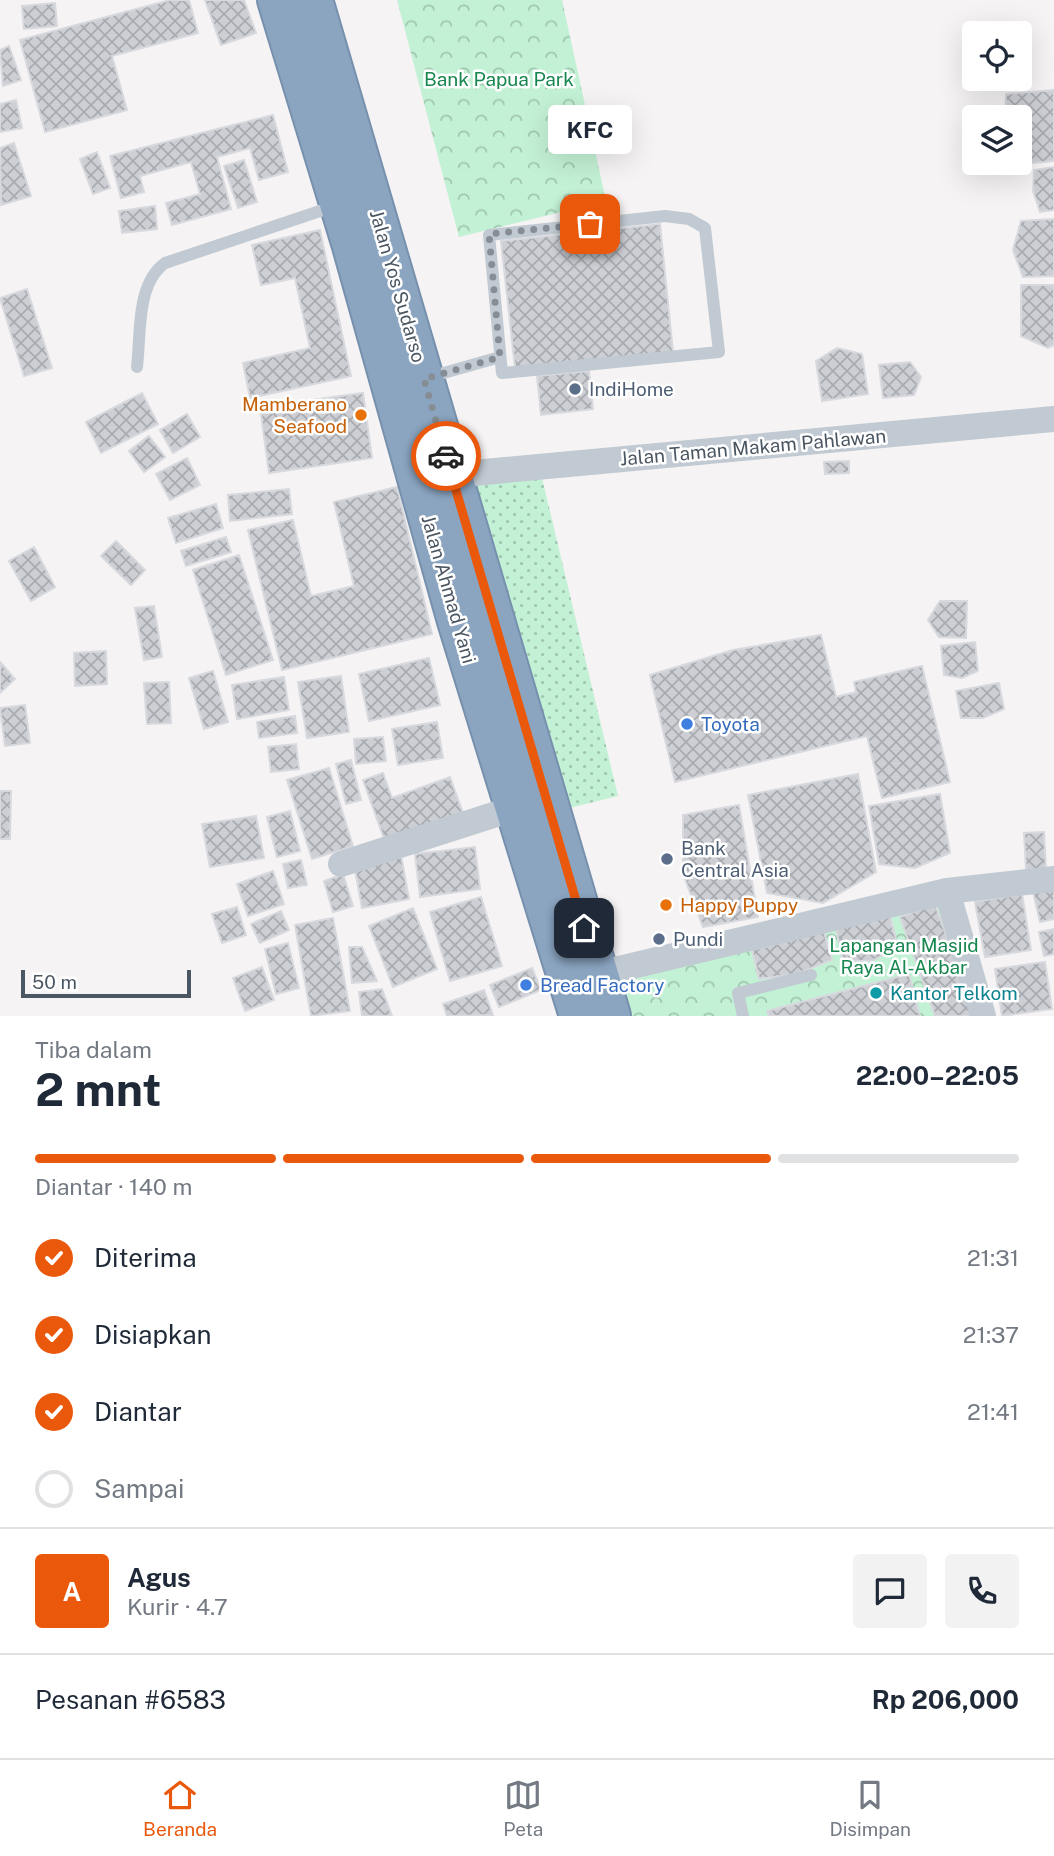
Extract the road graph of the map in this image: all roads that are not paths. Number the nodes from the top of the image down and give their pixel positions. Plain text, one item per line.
1 (277, 0) edge
2 (313, 0) edge
3 (339, 205) junction
4 (500, 357) junction
5 (137, 367) dead end
6 (424, 379) junction
7 (1054, 419) edge
8 (452, 475) junction
9 (494, 612) junction
10 (457, 621) junction
11 (515, 808) junction
12 (341, 864) dead end
13 (1054, 879) edge
14 (947, 891) junction
15 (598, 974) junction
16 (811, 975) dead end
17 (579, 1016) edge
18 (611, 1016) edge
19 (743, 1016) edge
20 (983, 1016) edge

1 - 3 highway, Jalan Ahmad Yani
2 - 6 highway, Jalan Yos Sudarso
3 - 5 lane
3 - 10 highway, Jalan Ahmad Yani
4 - 4 lane
4 - 6 lane
6 - 8 highway, Jalan Yos Sudarso
7 - 8 street, Jalan Taman Makam Pahlawan
8 - 9 highway, Jalan Yos Sudarso
9 - 10 highway
9 - 15 highway, Jalan Yos Sudarso
10 - 11 highway, Jalan Ahmad Yani
11 - 12 street
11 - 17 highway, Jalan Ahmad Yani
13 - 14 street
14 - 15 street
14 - 20 street
15 - 18 highway, Jalan Yos Sudarso
16 - 19 lane

